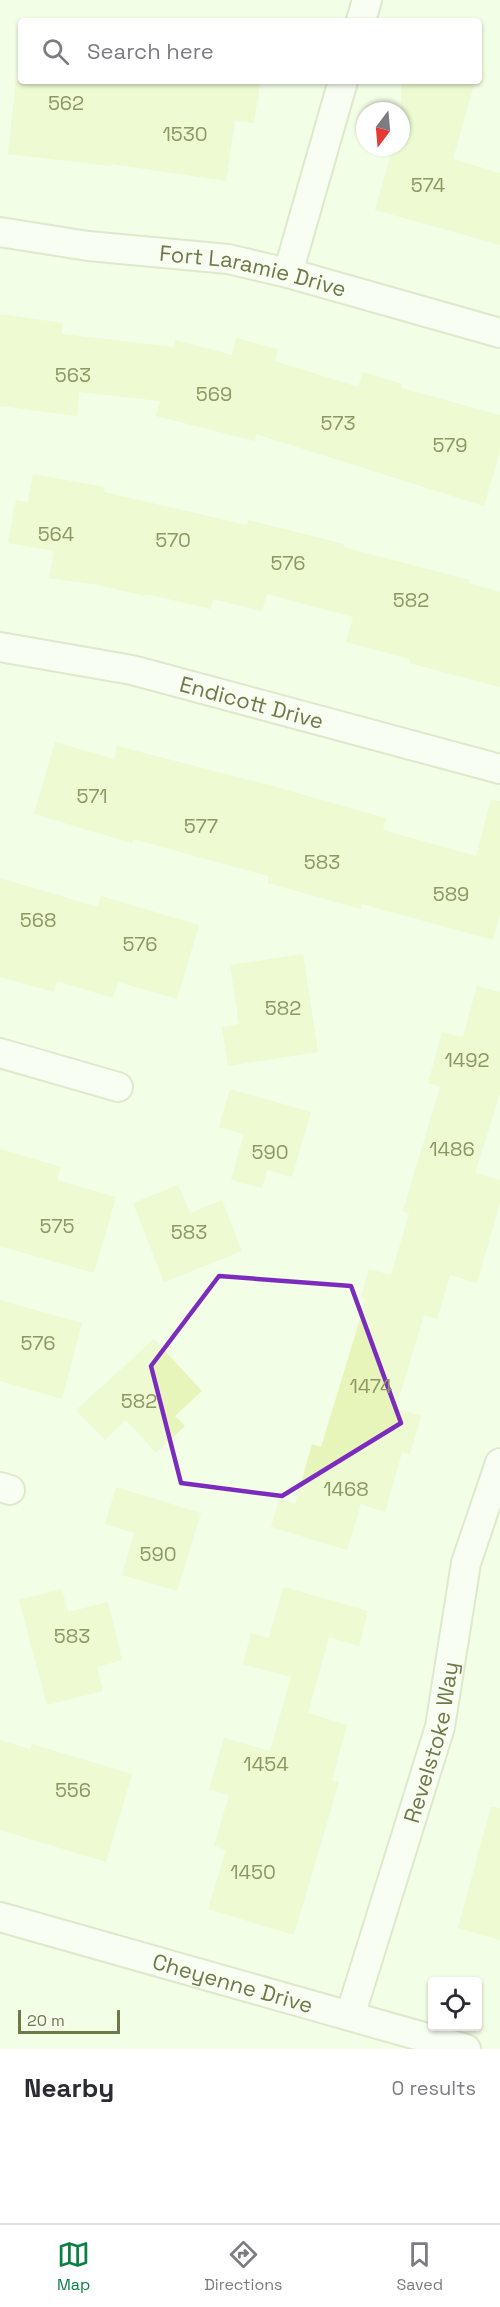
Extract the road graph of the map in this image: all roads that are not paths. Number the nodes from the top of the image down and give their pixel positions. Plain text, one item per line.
1 (367, 0) edge
2 (362, 18) edge
3 (342, 84) edge
4 (0, 232) edge
5 (288, 273) junction
6 (500, 333) edge
7 (0, 647) edge
8 (500, 769) edge
9 (0, 1053) edge
10 (118, 1087) dead end
11 (500, 1463) edge
12 (0, 1917) edge
13 (350, 2016) junction
14 (466, 2049) edge

1 - 2 street
3 - 5 street
4 - 5 street, Fort Laramie Drive
5 - 6 street, Fort Laramie Drive
7 - 8 street, Endicott Drive
9 - 10 street
11 - 13 street, Revelstoke Way
12 - 13 street, Cheyenne Drive
13 - 14 street, Cheyenne Drive

